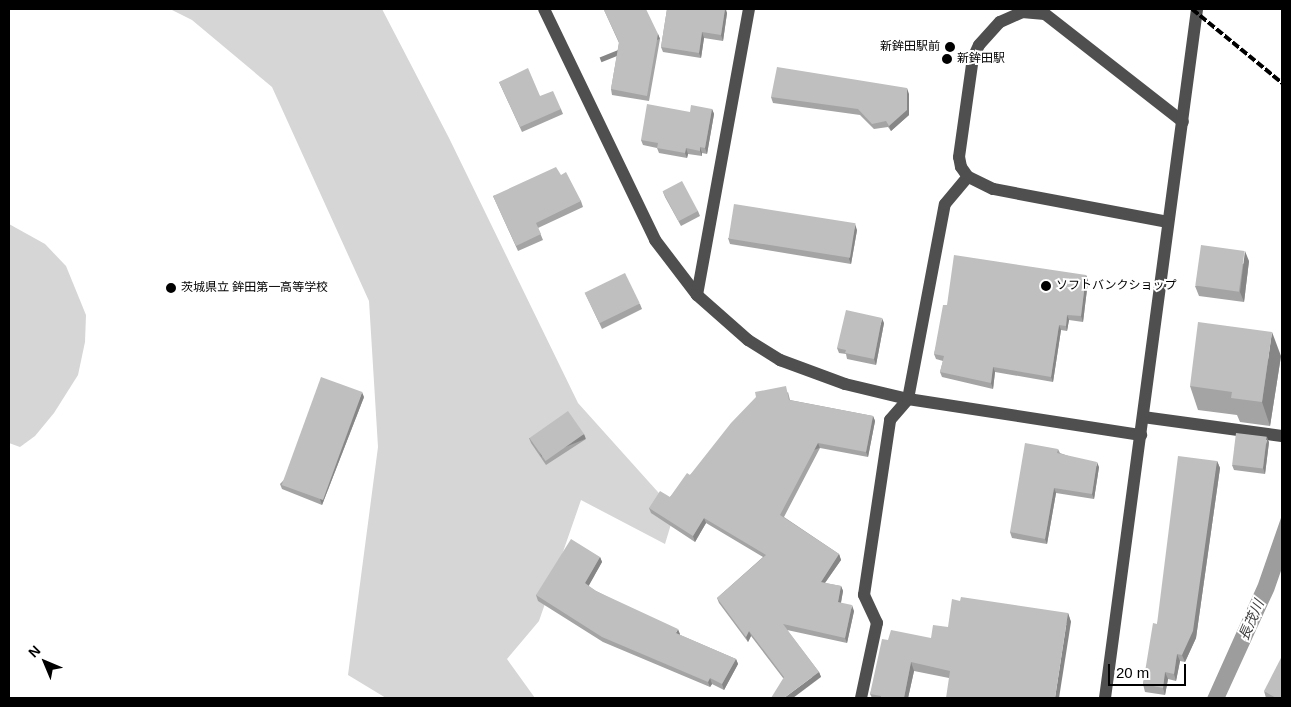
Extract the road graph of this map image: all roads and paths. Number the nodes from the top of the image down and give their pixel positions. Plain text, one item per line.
1 (544, 9) edge
2 (748, 9) edge
3 (1198, 9) edge
4 (1011, 13) edge
5 (1183, 122) junction
6 (968, 177) junction
7 (1168, 222) junction
8 (697, 294) junction
9 (908, 399) junction
10 (1143, 417) junction
11 (1141, 435) junction
12 (1282, 436) edge
13 (860, 698) edge
14 (1105, 698) edge

1 - 8 street
2 - 8 street
3 - 5 street
4 - 5 street
4 - 6 street
5 - 7 street
6 - 7 street
6 - 9 street
7 - 10 street
8 - 9 street
9 - 11 street
9 - 13 street
10 - 11 street
10 - 12 street
11 - 14 street

